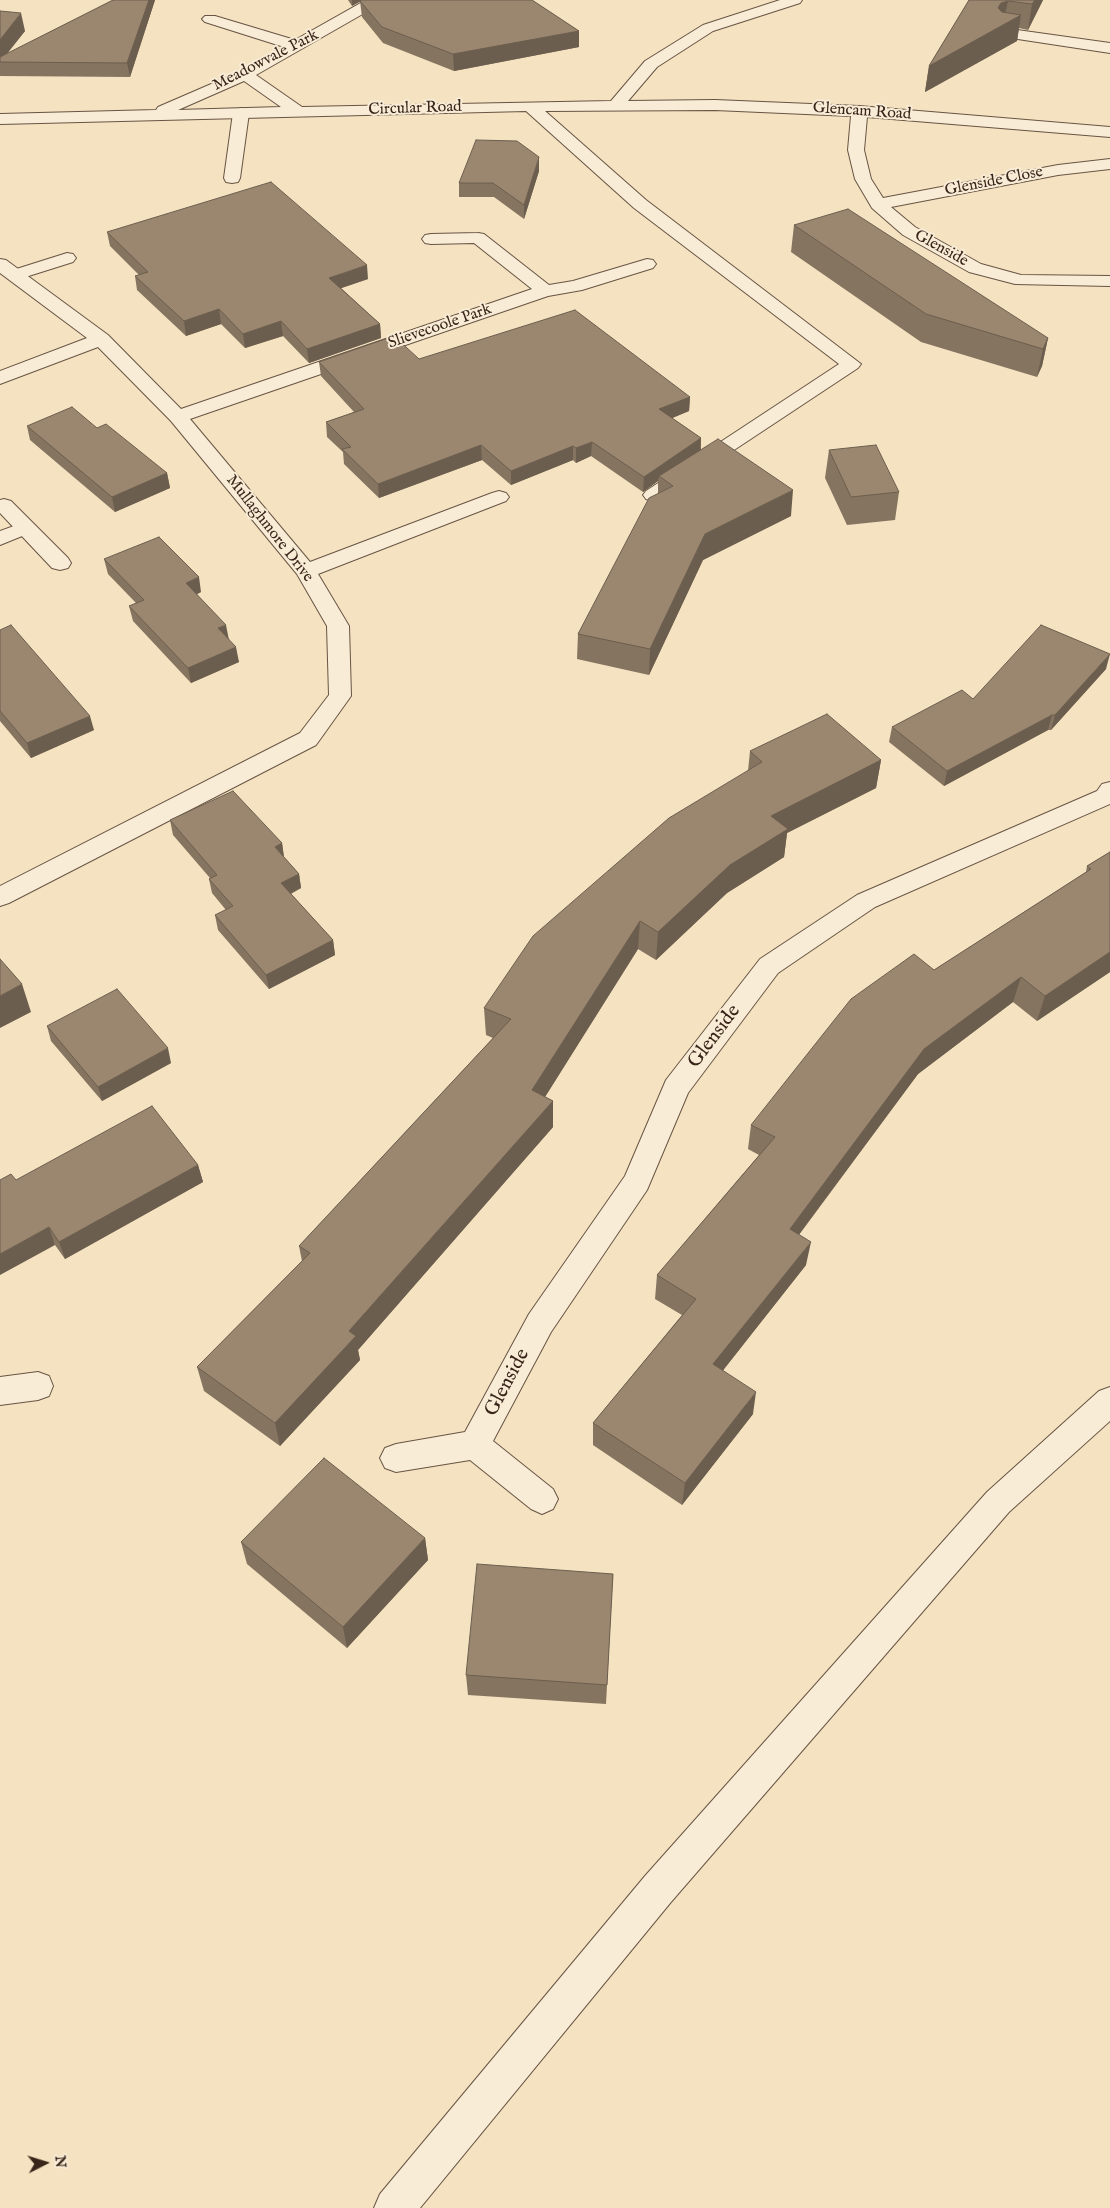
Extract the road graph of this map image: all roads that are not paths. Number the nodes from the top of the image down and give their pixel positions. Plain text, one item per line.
1 (377, 0) edge
2 (795, 0) edge
3 (210, 19) dead end
4 (1003, 33) edge
5 (298, 46) junction
6 (1110, 48) edge
7 (245, 75) junction
8 (530, 106) junction
9 (614, 107) junction
10 (859, 111) junction
11 (299, 112) junction
12 (241, 114) junction
13 (152, 115) junction
14 (0, 119) edge
15 (1110, 132) edge
16 (1110, 164) edge
17 (232, 178) dead end
18 (878, 204) junction
19 (432, 239) dead end
20 (67, 258) dead end
21 (647, 264) dead end
22 (8, 270) edge
23 (1110, 281) edge
24 (545, 291) junction
25 (101, 339) junction
26 (0, 378) edge
27 (178, 417) junction
28 (653, 495) edge
29 (499, 497) dead end
30 (4, 505) dead end
31 (25, 528) junction
32 (0, 539) edge
33 (60, 563) dead end
34 (306, 571) junction
35 (1110, 790) edge
36 (0, 897) edge
37 (38, 1386) dead end
38 (0, 1391) edge
39 (1110, 1401) edge
40 (475, 1445) junction
41 (396, 1458) dead end
42 (542, 1499) dead end
43 (394, 2208) edge

1 - 5 street, Meadowvale Park
2 - 9 street
3 - 5 street
4 - 6 street
5 - 7 street, Meadowvale Park
7 - 11 street
7 - 13 street, Meadowvale Park
8 - 9 street, Circular Road
8 - 11 street, Circular Road
8 - 28 street
9 - 10 street, Glencam Road
10 - 15 street, Glencam Road
10 - 18 street, Glenside
11 - 12 street, Circular Road
12 - 13 street, Circular Road
12 - 17 street
13 - 14 street, Circular Road
16 - 18 street, Glenside Close
18 - 23 street, Glenside
19 - 24 street
20 - 22 street
21 - 24 street, Slievecoole Park
22 - 25 street, Mullaghmore Drive
24 - 27 street, Slievecoole Park
25 - 26 street
25 - 27 street, Mullaghmore Drive
27 - 34 street, Mullaghmore Drive
29 - 34 street
30 - 31 street
31 - 32 street
31 - 33 street
34 - 36 street, Mullaghmore Drive
35 - 40 street, Glenside
37 - 38 street
39 - 43 street
40 - 41 street
40 - 42 street

